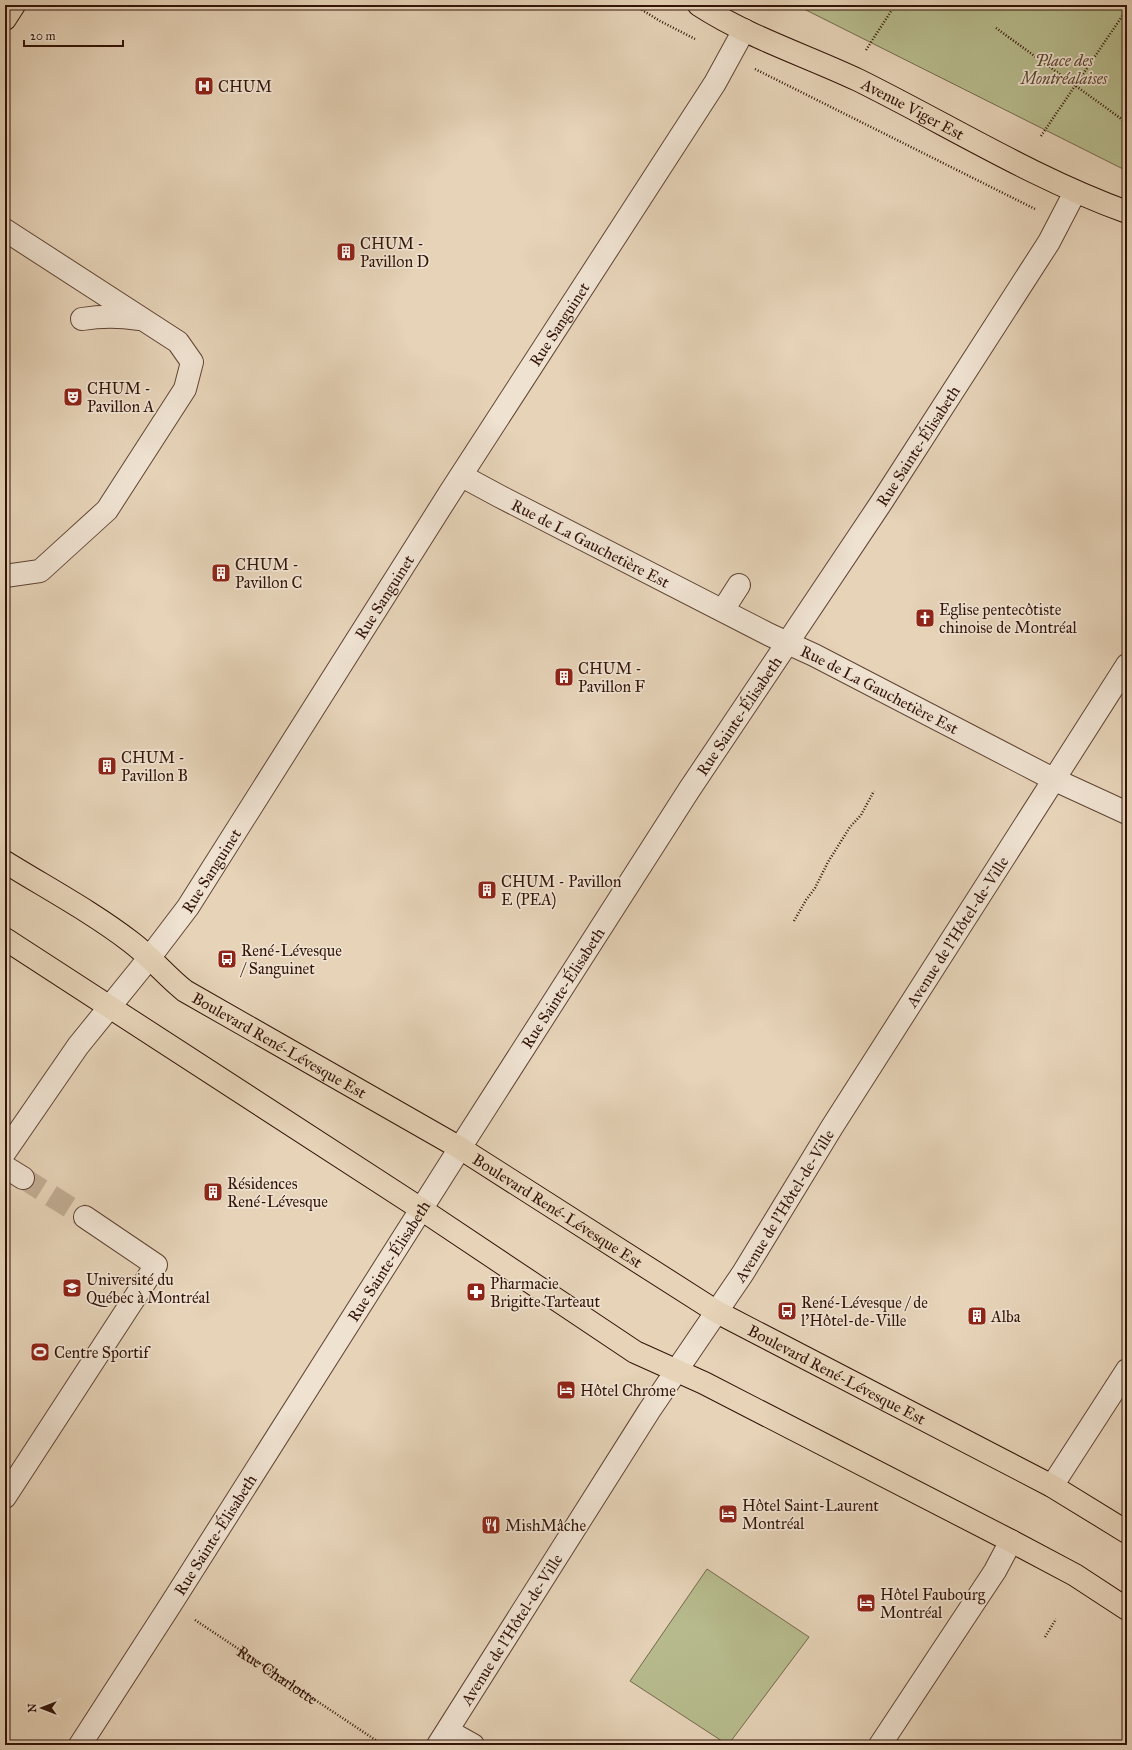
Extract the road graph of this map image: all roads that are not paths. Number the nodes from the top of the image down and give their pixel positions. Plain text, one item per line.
1 (14, 5) edge
2 (699, 5) edge
3 (5, 19) edge
4 (744, 30) junction
5 (1075, 192) junction
6 (1127, 212) edge
7 (5, 230) edge
8 (82, 319) dead end
9 (145, 321) junction
10 (462, 476) junction
11 (5, 576) edge
12 (739, 585) dead end
13 (723, 610) junction
14 (787, 642) junction
15 (1127, 665) edge
16 (1053, 779) junction
17 (1127, 813) edge
18 (5, 862) edge
19 (5, 940) edge
20 (150, 957) junction
21 (110, 1007) junction
22 (460, 1148) junction
23 (5, 1152) edge
24 (421, 1209) junction
25 (85, 1217) tunnel mouth
26 (717, 1312) junction
27 (1127, 1370) edge
28 (677, 1371) junction
29 (1052, 1486) junction
30 (5, 1497) edge
31 (1127, 1532) edge
32 (1011, 1541) junction
33 (1127, 1610) edge
34 (443, 1738) edge
35 (80, 1745) edge
36 (473, 1745) edge
37 (880, 1745) edge

1 - 3 main road
2 - 4 main road, Avenue Viger Est
4 - 5 main road, Avenue Viger Est
4 - 10 street, Rue Sanguinet
5 - 6 main road, Avenue Viger Est
5 - 14 street, Rue Sainte-Élisabeth
7 - 9 street
8 - 9 street
9 - 11 street
10 - 13 street, Rue de La Gauchetière Est
10 - 20 street, Rue Sanguinet
12 - 13 street
13 - 14 street, Rue de La Gauchetière Est
14 - 16 street, Rue de La Gauchetière Est
14 - 22 street, Rue Sainte-Élisabeth
15 - 16 street, Avenue de l'Hôtel-de-Ville
16 - 17 street, Rue de La Gauchetière Est
16 - 26 street, Avenue de l'Hôtel-de-Ville
18 - 20 main road, Boulevard René-Lévesque Est
19 - 21 main road
20 - 21 street, Rue Sanguinet
20 - 22 main road, Boulevard René-Lévesque Est
21 - 23 street, Rue Sanguinet
21 - 24 main road
22 - 24 street, Rue Sainte-Élisabeth
22 - 26 main road, Boulevard René-Lévesque Est
24 - 28 main road
24 - 35 street, Rue Sainte-Élisabeth
25 - 30 street
26 - 28 street, Avenue de l'Hôtel-de-Ville
26 - 29 main road, Boulevard René-Lévesque Est
27 - 29 street
28 - 32 main road
28 - 34 street, Avenue de l'Hôtel-de-Ville
29 - 31 main road, Boulevard René-Lévesque Est
32 - 33 main road
32 - 37 street
34 - 36 street

